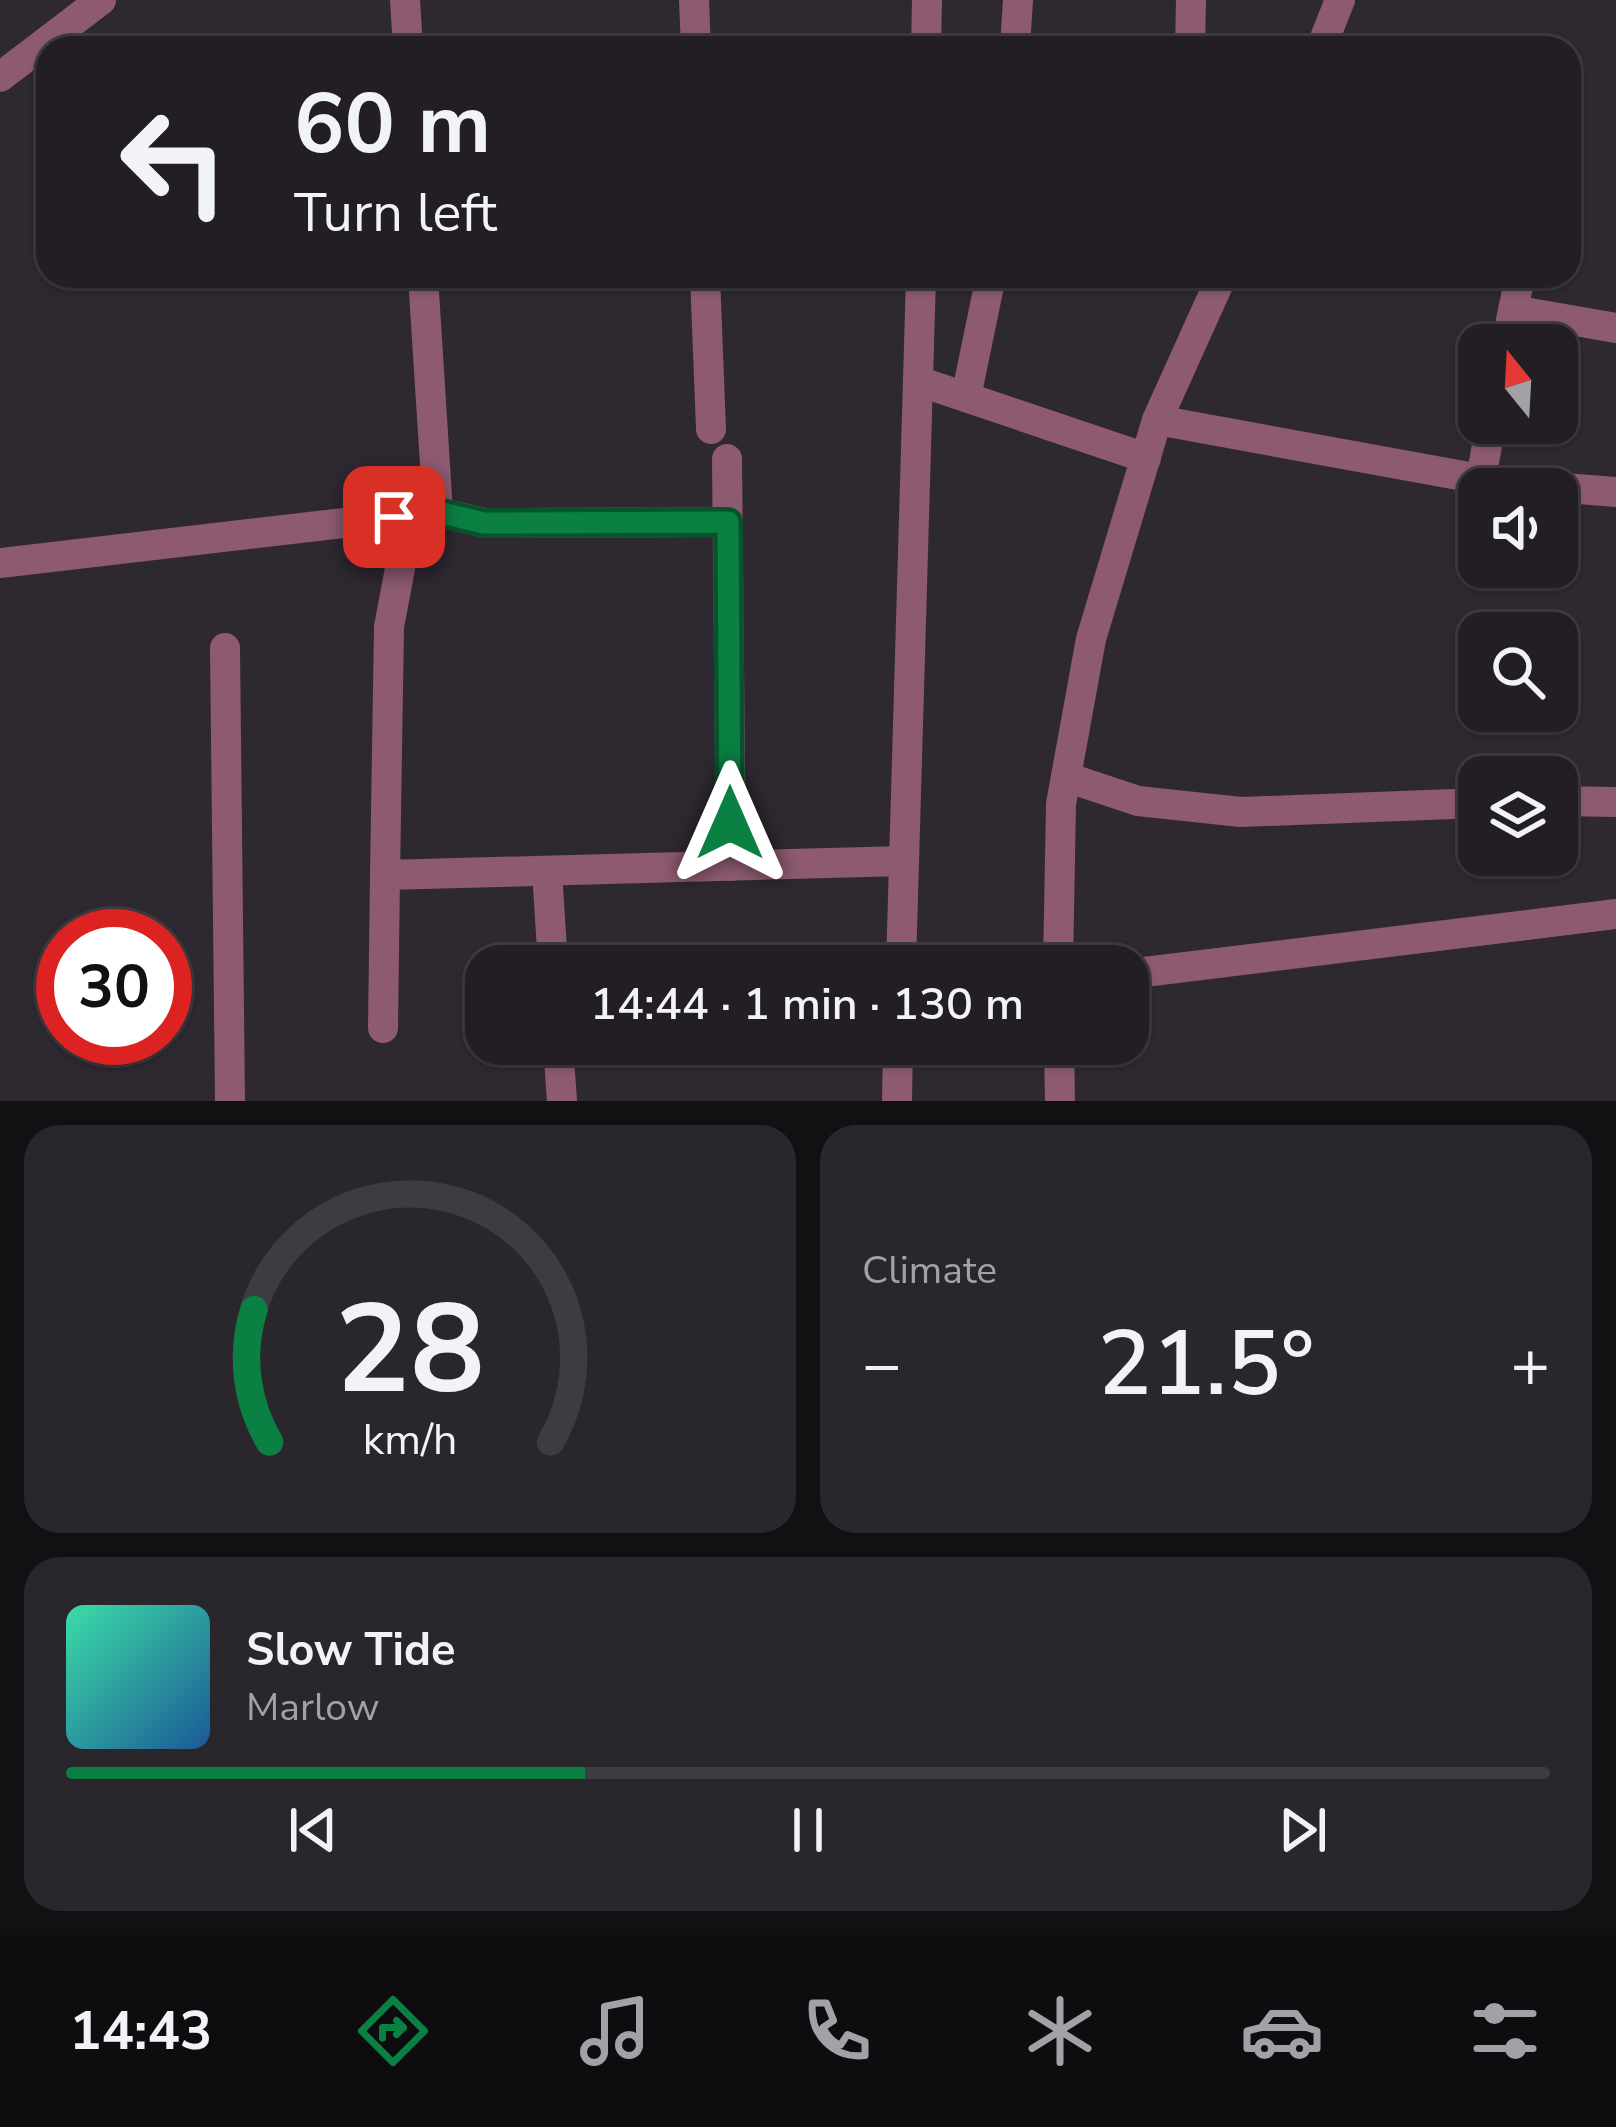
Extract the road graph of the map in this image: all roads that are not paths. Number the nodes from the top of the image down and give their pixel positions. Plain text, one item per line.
1 (100, 0) edge
2 (405, 0) edge
3 (694, 0) edge
4 (927, 0) edge
5 (1018, 0) edge
6 (1191, 0) edge
7 (1340, 0) edge
8 (53, 36) edge
9 (407, 36) edge
10 (696, 36) edge
11 (926, 36) edge
12 (1016, 36) edge
13 (1190, 36) edge
14 (1326, 36) edge
15 (36, 49) edge
16 (0, 77) edge
17 (424, 288) edge
18 (705, 288) edge
19 (921, 288) edge
20 (989, 288) edge
21 (1217, 288) edge
22 (1518, 288) edge
23 (1513, 310) junction
24 (1510, 324) edge
25 (1616, 328) edge
26 (918, 381) junction
27 (966, 397) junction
28 (1157, 420) junction
29 (711, 429) dead end
30 (1146, 458) junction
31 (728, 459) dead end
32 (1458, 475) edge
33 (1578, 488) edge
34 (1616, 492) edge
35 (438, 512) junction
36 (728, 522) junction
37 (0, 563) edge
38 (224, 648) dead end
39 (1066, 777) junction
40 (1578, 801) edge
41 (1616, 802) edge
42 (1458, 803) edge
43 (904, 861) junction
44 (731, 866) junction
45 (548, 871) junction
46 (385, 875) junction
47 (1616, 914) edge
48 (553, 945) edge
49 (902, 945) edge
50 (1058, 945) edge
51 (1149, 971) edge
52 (383, 1028) dead end
53 (559, 1065) edge
54 (898, 1065) edge
55 (1059, 1065) edge
56 (230, 1101) edge
57 (562, 1101) edge
58 (897, 1101) edge
59 (1060, 1101) edge

1 - 8 street
2 - 9 street
3 - 10 street
4 - 11 street
5 - 12 street
6 - 13 street
7 - 14 street
15 - 16 street
17 - 35 street
18 - 29 street
19 - 26 street
20 - 27 street
21 - 28 street
22 - 23 street
23 - 24 street
23 - 25 street
26 - 27 street
26 - 43 street
27 - 30 street
28 - 30 street
28 - 32 street
30 - 39 street
31 - 36 street
33 - 34 street
35 - 36 street
35 - 37 street
35 - 46 street
36 - 44 street
38 - 56 street
39 - 42 street
39 - 50 street
40 - 41 street
43 - 44 street
43 - 49 street
44 - 45 street
45 - 46 street
45 - 48 street
46 - 52 street
47 - 51 street
53 - 57 street
54 - 58 street
55 - 59 street

